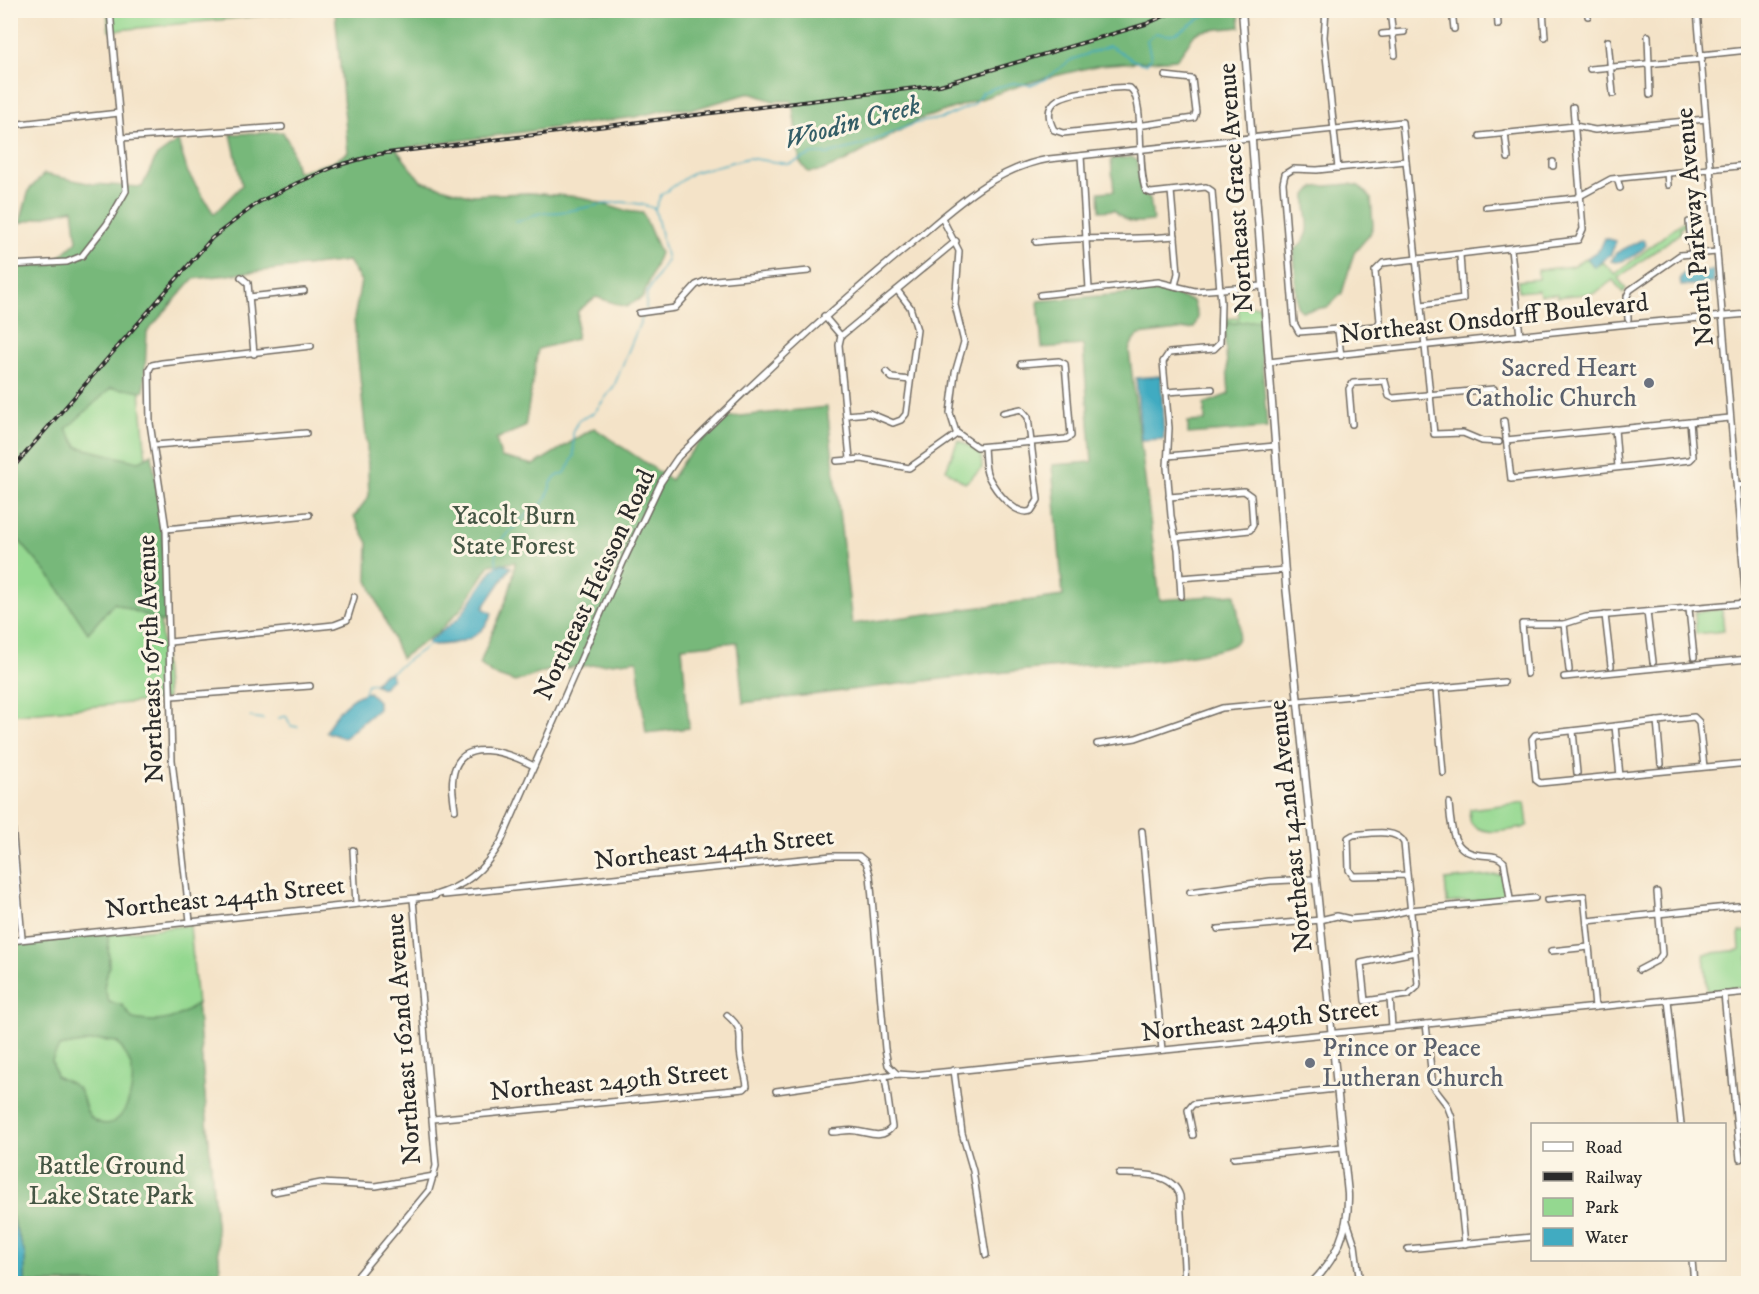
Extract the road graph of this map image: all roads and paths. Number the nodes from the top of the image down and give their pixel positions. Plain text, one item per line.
1 (111, 10) edge
2 (1242, 10) edge
3 (1326, 10) edge
4 (1390, 10) edge
5 (1452, 10) edge
6 (1497, 10) edge
7 (1543, 10) edge
8 (1698, 10) edge
9 (1498, 25) dead end
10 (1454, 29) dead end
11 (1404, 32) dead end
12 (1393, 33) junction
13 (1382, 34) dead end
14 (1648, 36) dead end
15 (1545, 37) dead end
16 (1608, 41) dead end
17 (1749, 50) edge
18 (1395, 55) dead end
19 (1702, 57) junction
20 (1651, 64) junction
21 (1610, 68) junction
22 (1590, 69) dead end
23 (1165, 76) dead end
24 (1613, 94) dead end
25 (1650, 95) dead end
26 (1573, 107) dead end
27 (119, 113) junction
28 (1706, 119) junction
29 (10, 125) edge
30 (1139, 125) junction
31 (1575, 126) junction
32 (282, 127) dead end
33 (1334, 129) junction
34 (1505, 134) junction
35 (1480, 136) dead end
36 (121, 138) junction
37 (1251, 139) junction
38 (1140, 150) junction
39 (1081, 156) junction
40 (1508, 158) dead end
41 (1406, 161) junction
42 (1749, 165) edge
43 (1338, 168) junction
44 (1710, 169) junction
45 (1666, 173) junction
46 (1617, 178) junction
47 (1668, 184) dead end
48 (1620, 188) dead end
49 (1171, 191) junction
50 (1581, 197) junction
51 (1486, 207) dead end
52 (942, 218) junction
53 (1689, 222) dead end
54 (1174, 236) junction
55 (1087, 239) junction
56 (956, 240) junction
57 (1036, 242) dead end
58 (1511, 249) junction
59 (1717, 252) junction
60 (1692, 254) junction
61 (1460, 255) junction
62 (1417, 259) junction
63 (10, 265) edge
64 (809, 271) dead end
65 (242, 277) dead end
66 (1175, 286) junction
67 (1262, 286) junction
68 (1089, 289) junction
69 (1220, 289) junction
70 (897, 290) junction
71 (304, 291) dead end
72 (1040, 295) dead end
73 (249, 297) junction
74 (1422, 305) junction
75 (639, 313) dead end
76 (1749, 314) edge
77 (824, 316) junction
78 (1723, 317) junction
79 (1629, 322) junction
80 (1338, 331) junction
81 (1519, 333) junction
82 (841, 336) junction
83 (311, 346) dead end
84 (1426, 347) junction
85 (254, 354) junction
86 (1341, 356) junction
87 (1268, 362) junction
88 (1021, 364) dead end
89 (885, 372) dead end
90 (910, 380) junction
91 (1494, 388) dead end
92 (1212, 389) dead end
93 (1166, 392) junction
94 (1431, 394) junction
95 (1003, 414) dead end
96 (846, 415) junction
97 (1730, 418) junction
98 (1504, 421) dead end
99 (1690, 422) junction
100 (1352, 423) dead end
101 (1615, 429) junction
102 (306, 433) dead end
103 (957, 434) junction
104 (1506, 440) junction
105 (1032, 442) junction
106 (1499, 442) dead end
107 (155, 445) junction
108 (1275, 446) junction
109 (984, 447) junction
110 (1168, 456) junction
111 (850, 459) junction
112 (837, 461) dead end
113 (1618, 467) junction
114 (1749, 484) edge
115 (1737, 485) junction
116 (1169, 497) junction
117 (309, 515) dead end
118 (166, 529) junction
119 (1175, 538) junction
120 (1285, 570) junction
121 (1180, 578) junction
122 (354, 597) dead end
123 (1181, 597) dead end
124 (1746, 603) junction
125 (1689, 609) junction
126 (1647, 612) junction
127 (1605, 615) junction
128 (1564, 624) junction
129 (1749, 627) edge
130 (170, 642) junction
131 (1694, 657) dead end
132 (1749, 659) edge
133 (1653, 662) dead end
134 (1611, 666) dead end
135 (1569, 670) dead end
136 (1527, 674) dead end
137 (1564, 677) dead end
138 (1504, 682) dead end
139 (310, 686) dead end
140 (1436, 689) junction
141 (172, 696) junction
142 (1298, 701) junction
143 (1657, 721) junction
144 (1615, 726) junction
145 (1573, 731) junction
146 (1097, 744) dead end
147 (1749, 763) edge
148 (1661, 764) dead end
149 (534, 766) junction
150 (1704, 767) junction
151 (1578, 772) dead end
152 (1443, 773) dead end
153 (1620, 776) junction
154 (10, 802) edge
155 (1449, 803) dead end
156 (455, 810) dead end
157 (1142, 831) dead end
158 (353, 850) dead end
159 (1407, 874) junction
160 (1315, 879) junction
161 (466, 882) junction
162 (479, 892) junction
163 (1190, 892) dead end
164 (1657, 892) dead end
165 (432, 896) junction
166 (413, 898) junction
167 (1535, 898) dead end
168 (1509, 899) junction
169 (1547, 900) dead end
170 (356, 904) junction
171 (1749, 905) edge
172 (1410, 910) junction
173 (1659, 914) junction
174 (1320, 920) junction
175 (190, 921) junction
176 (1587, 921) junction
177 (1218, 929) dead end
178 (22, 938) junction
179 (10, 941) edge
180 (1589, 946) junction
181 (1551, 951) dead end
182 (1415, 952) junction
183 (1639, 970) dead end
184 (1749, 992) edge
185 (1724, 994) junction
186 (1390, 998) junction
187 (1668, 1000) junction
188 (1595, 1007) junction
189 (727, 1015) dead end
190 (1426, 1024) junction
191 (1392, 1028) junction
192 (1331, 1033) junction
193 (1162, 1050) junction
194 (954, 1070) junction
195 (897, 1074) junction
196 (885, 1077) junction
197 (1336, 1089) junction
198 (776, 1091) dead end
199 (434, 1119) junction
200 (1681, 1123) edge
201 (832, 1132) dead end
202 (1193, 1135) dead end
203 (1342, 1147) junction
204 (1234, 1158) dead end
205 (1740, 1159) dead end
206 (1119, 1174) dead end
207 (434, 1176) junction
208 (274, 1192) dead end
209 (1347, 1221) junction
210 (1531, 1237) edge
211 (1465, 1244) junction
212 (1408, 1250) dead end
213 (986, 1255) dead end
214 (1692, 1261) edge
215 (351, 1284) edge
216 (1185, 1284) edge
217 (1311, 1284) edge
218 (1360, 1284) edge
219 (1694, 1284) edge

1 - 27 street
2 - 37 main road, Northeast Grace Avenue
3 - 33 street
4 - 12 street
5 - 10 street
6 - 9 street
7 - 15 street
8 - 19 street, North Parkway Avenue
11 - 12 street
12 - 13 street
12 - 18 street
14 - 20 street
16 - 21 street
17 - 19 street
19 - 20 street
19 - 28 street, North Parkway Avenue
20 - 21 street
20 - 25 street
21 - 22 street
21 - 24 street
23 - 30 street
26 - 31 street
27 - 29 street
27 - 36 street
28 - 31 street
28 - 44 street, North Parkway Avenue
30 - 30 street
30 - 38 street
31 - 34 street
31 - 50 street
32 - 36 street
33 - 37 street, Northeast Heisson Road
33 - 41 street, Northeast Heisson Road
33 - 43 street
34 - 35 street
34 - 40 street
36 - 63 street
37 - 38 street, Northeast Heisson Road
37 - 67 main road, Northeast Grace Avenue
38 - 39 street, Northeast Heisson Road
38 - 49 street
39 - 52 street, Northeast Heisson Road
39 - 55 street
41 - 43 street
41 - 62 street
42 - 44 street
43 - 80 street
44 - 45 street
44 - 59 street, North Parkway Avenue
45 - 46 street
45 - 47 street
46 - 48 street
46 - 50 street
49 - 54 street
49 - 69 street
50 - 51 street
50 - 58 street
52 - 56 street
52 - 77 street, Northeast Heisson Road
53 - 60 street
54 - 55 street
54 - 66 street
55 - 57 street
55 - 68 street
56 - 70 street
56 - 103 street
58 - 61 street
58 - 81 street
59 - 60 street
59 - 78 street, North Parkway Avenue
60 - 79 street
61 - 62 street
61 - 74 street
62 - 74 street
62 - 80 street
64 - 75 street
65 - 73 street
66 - 68 street
66 - 69 street
67 - 69 street
67 - 87 main road, Northeast Grace Avenue
68 - 72 street
69 - 93 street
70 - 82 street
70 - 90 street
71 - 73 street
73 - 85 street
74 - 84 street
76 - 78 street, Northeast Onsdorff Boulevard
77 - 82 street
77 - 149 street, Northeast Heisson Road
78 - 79 street, Northeast Onsdorff Boulevard
78 - 97 street, North Parkway Avenue
79 - 81 street, Northeast Onsdorff Boulevard
80 - 86 street
81 - 84 street, Northeast Onsdorff Boulevard
82 - 96 street
83 - 85 street
84 - 86 street, Northeast Onsdorff Boulevard
84 - 94 street
85 - 107 street, Northeast 167th Avenue
86 - 87 street, Northeast Onsdorff Boulevard
87 - 108 main road, Northeast 142nd Avenue
88 - 105 street
89 - 90 street
90 - 96 street
91 - 94 street
92 - 93 street
93 - 110 street
94 - 100 street
94 - 106 street
95 - 105 street
96 - 111 street
97 - 99 street
97 - 115 street, North Parkway Avenue
98 - 104 street
99 - 101 street
99 - 113 street
101 - 104 street
101 - 113 street
102 - 107 street
103 - 109 street
103 - 111 street
104 - 113 street
105 - 109 street
105 - 109 street
107 - 118 street, Northeast 167th Avenue
108 - 110 street
108 - 120 main road, Northeast 142nd Avenue
110 - 116 street
111 - 112 street
114 - 115 street
115 - 124 street, North Parkway Avenue
116 - 119 street
116 - 119 street
117 - 118 street
118 - 130 street, Northeast 167th Avenue
119 - 121 street
120 - 121 street
120 - 142 main road, Northeast 142nd Avenue
121 - 123 street
122 - 130 street
124 - 125 street
124 - 129 street, North Parkway Avenue
125 - 126 street
125 - 131 street
126 - 127 street
126 - 133 street
127 - 128 street
127 - 134 street
128 - 135 street
128 - 136 street
130 - 141 street, Northeast 167th Avenue
132 - 137 street
138 - 140 street
139 - 141 street
140 - 142 street
140 - 152 street
141 - 175 street, Northeast 167th Avenue
142 - 146 street
142 - 160 main road, Northeast 142nd Avenue
143 - 144 street
143 - 148 street
143 - 150 street
144 - 145 street
144 - 153 street
145 - 151 street
145 - 153 street
147 - 150 street
149 - 156 street
149 - 161 street, Northeast Heisson Road
150 - 153 street
154 - 178 street
155 - 168 street
157 - 193 street
158 - 170 street
159 - 159 street
159 - 172 street
160 - 163 street
160 - 174 main road, Northeast 142nd Avenue
161 - 162 street
161 - 165 street, Northeast Heisson Road
162 - 165 street, Northeast 244th Street
162 - 195 street, Northeast 244th Street
164 - 173 street
165 - 166 street, Northeast 244th Street
166 - 170 street, Northeast 244th Street
166 - 199 street, Northeast 162nd Avenue
167 - 168 street
168 - 172 street
169 - 176 street
170 - 175 street, Northeast 244th Street
171 - 173 street
172 - 174 street
172 - 182 street
173 - 176 street
173 - 183 street
174 - 177 street
174 - 192 main road, Northeast 142nd Avenue
175 - 178 street, Northeast 244th Street
176 - 180 street
178 - 179 street, Northeast 244th Street
180 - 181 street
180 - 188 street
182 - 186 street
182 - 186 street
184 - 185 street, Northeast 249th Street
185 - 187 street, Northeast 249th Street
185 - 205 street
186 - 191 street
187 - 188 street, Northeast 249th Street
187 - 200 street
188 - 190 street, Northeast 249th Street
189 - 199 street, Northeast 249th Street
190 - 191 street, Northeast 249th Street
190 - 211 street
191 - 192 street, Northeast 249th Street
192 - 193 street, Northeast 249th Street
192 - 197 main road, Northeast 142nd Avenue
193 - 194 street, Northeast 249th Street
194 - 195 street, Northeast 249th Street
194 - 213 street
195 - 196 street, Northeast 249th Street
196 - 198 street, Northeast 249th Street
196 - 201 street
197 - 202 street
197 - 203 main road, Northeast 142nd Avenue
199 - 207 street, Northeast 162nd Avenue
203 - 204 street
203 - 209 main road, Northeast 142nd Avenue
206 - 216 street
207 - 208 street
207 - 215 street
209 - 217 main road
209 - 218 street, Northeast 142nd Avenue
210 - 211 street
211 - 212 street
214 - 219 street

